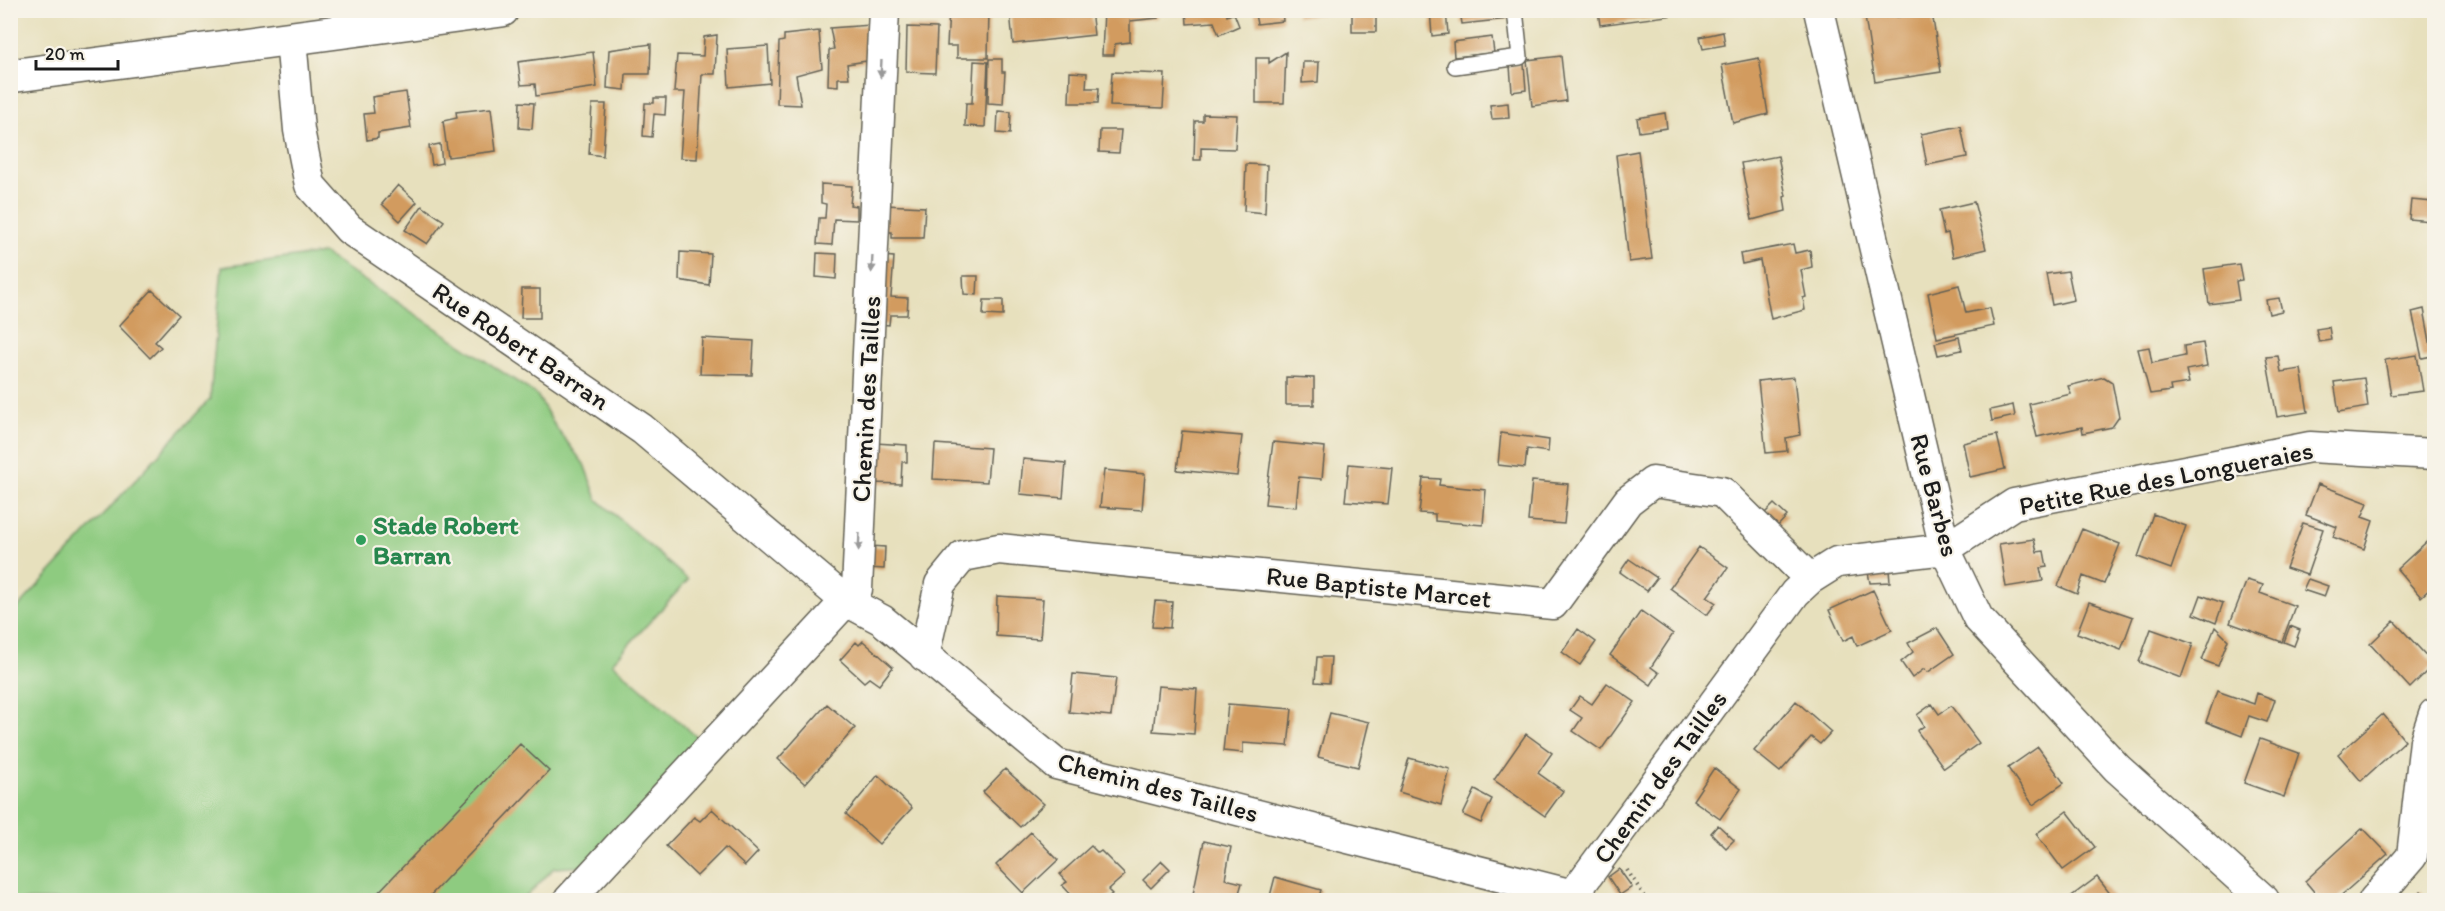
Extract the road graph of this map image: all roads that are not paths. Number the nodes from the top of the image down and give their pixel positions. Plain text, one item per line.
1 (502, 10) edge
2 (884, 10) edge
3 (1515, 10) edge
4 (1819, 10) edge
5 (291, 39) junction
6 (1455, 66) dead end
7 (10, 76) edge
8 (2434, 454) edge
9 (1945, 549) junction
10 (1810, 579) junction
11 (846, 601) junction
12 (924, 656) junction
13 (2434, 714) edge
14 (1570, 898) edge
15 (569, 900) edge
16 (2265, 900) edge
17 (2374, 900) edge

1 - 5 main road
2 -> 11 street, Chemin des Tailles
3 - 6 lane
4 - 9 street, Rue Barbes
5 - 7 main road
5 - 11 street, Rue Robert Barran
8 - 9 street, Petite Rue des Longueraies
9 - 10 street, Chemin des Tailles
9 - 16 street, Rue Barbes
10 - 12 street, Rue Baptiste Marcet
10 - 14 street, Chemin des Tailles
11 - 12 street, Chemin des Tailles
11 - 15 street
12 - 14 street, Chemin des Tailles
13 - 17 street

